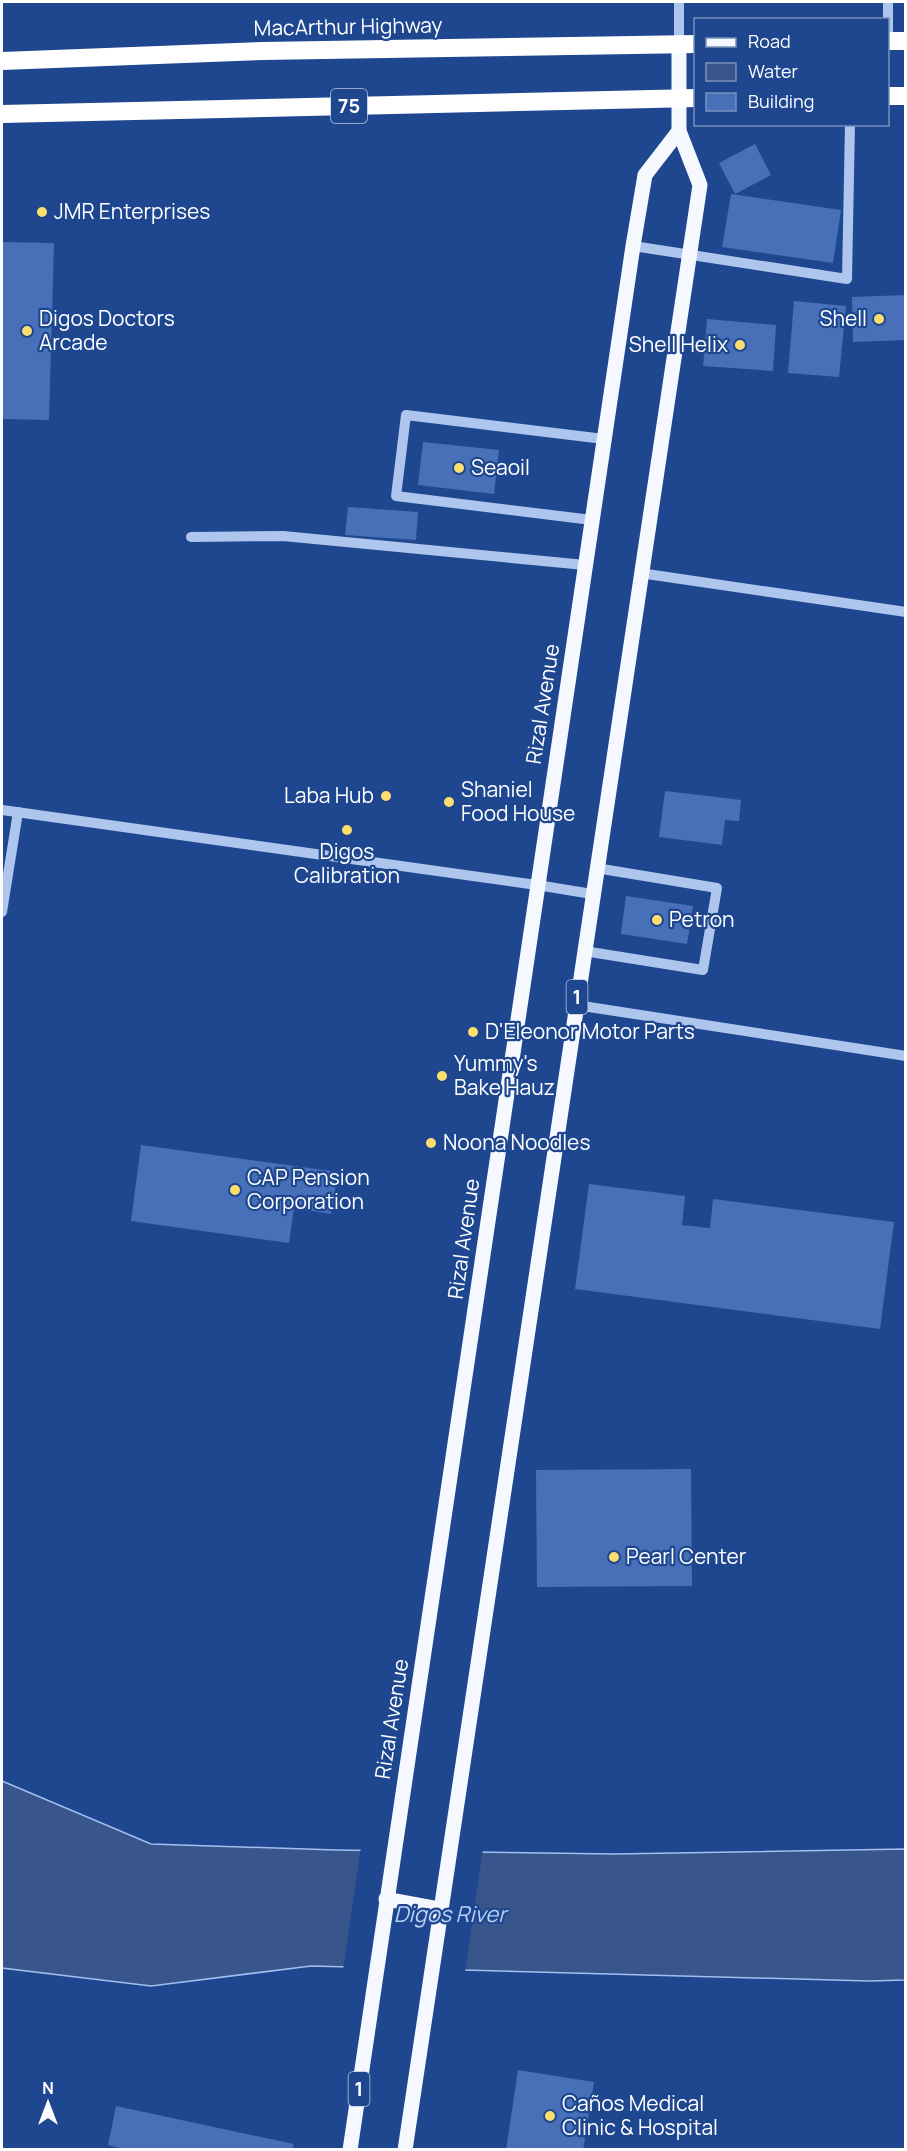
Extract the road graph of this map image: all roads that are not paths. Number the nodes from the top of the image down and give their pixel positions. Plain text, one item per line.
1 (679, 2) edge
2 (888, 2) edge
3 (888, 18) edge
4 (889, 41) edge
5 (906, 41) edge
6 (687, 44) edge
7 (2, 61) edge
8 (889, 96) edge
9 (906, 96) edge
10 (687, 98) edge
11 (2, 114) edge
12 (850, 126) edge
13 (679, 131) junction
14 (633, 246) junction
15 (688, 256) junction
16 (604, 439) junction
17 (592, 520) junction
18 (191, 537) dead end
19 (585, 565) junction
20 (640, 573) junction
21 (906, 612) edge
22 (2, 810) edge
23 (18, 812) junction
24 (596, 868) junction
25 (537, 885) junction
26 (592, 894) junction
27 (2, 912) edge
28 (584, 951) junction
29 (576, 1005) junction
30 (906, 1056) edge
31 (386, 1899) junction
32 (440, 1909) junction
33 (350, 2150) edge
34 (405, 2150) edge

1 - 6 street
2 - 3 street
4 - 5 highway
6 - 7 highway, MacArthur Highway
6 - 10 main road, 1
8 - 9 highway
10 - 11 highway, 75
10 - 13 main road, 1
12 - 15 street
13 - 14 main road, Rizal Avenue / 1
13 - 15 main road, 1
14 - 15 street
14 - 16 main road, Rizal Avenue / 1
15 - 20 main road, 1
16 - 17 main road, Rizal Avenue / 1
16 - 17 street
17 - 19 main road, Rizal Avenue / 1
18 - 19 street
19 - 25 main road, Rizal Avenue / 1
20 - 21 street
20 - 24 main road, 1
22 - 23 street
23 - 25 street
23 - 27 street
24 - 26 main road, 1
24 - 28 street
25 - 26 street
25 - 31 main road, Rizal Avenue / 1
26 - 28 main road, 1
28 - 29 main road, 1
29 - 30 street
29 - 32 main road, 1
31 - 32 main road
31 - 33 main road, Rizal Avenue / 1
32 - 34 main road, 1

